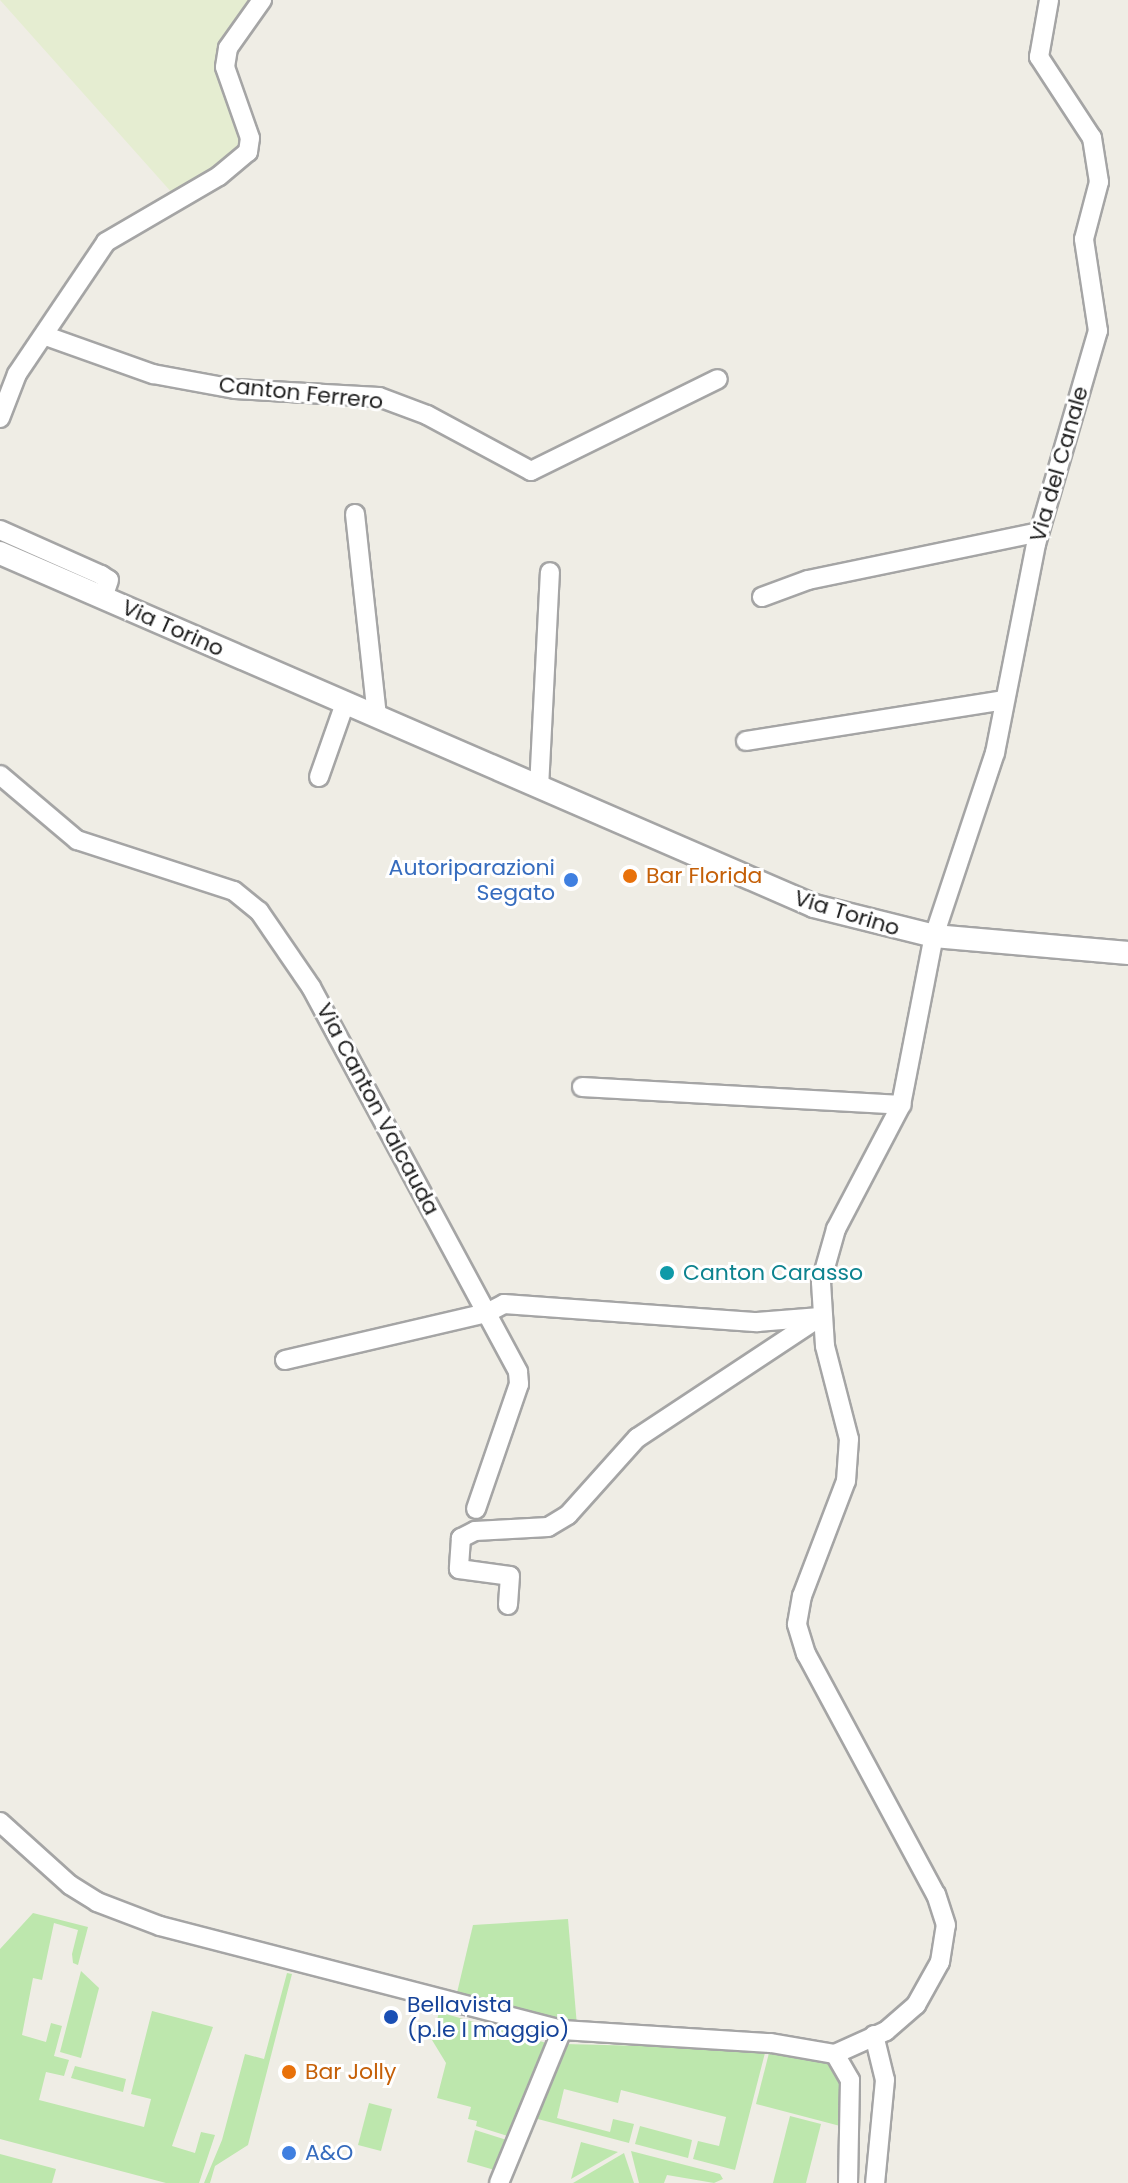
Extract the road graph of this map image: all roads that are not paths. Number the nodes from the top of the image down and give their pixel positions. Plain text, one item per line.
1 (262, 0) edge
2 (1049, 0) edge
3 (46, 336) junction
4 (718, 379) dead end
5 (0, 418) edge
6 (355, 514) dead end
7 (0, 530) edge
8 (1039, 532) junction
9 (0, 553) edge
10 (550, 572) dead end
11 (103, 597) junction
12 (762, 597) dead end
13 (1004, 700) junction
14 (345, 703) junction
15 (377, 717) junction
16 (746, 741) dead end
17 (0, 775) edge
18 (319, 777) dead end
19 (539, 788) junction
20 (934, 936) junction
21 (1128, 953) edge
22 (582, 1087) dead end
23 (901, 1105) junction
24 (487, 1313) junction
25 (820, 1317) junction
26 (285, 1360) dead end
27 (476, 1509) dead end
28 (508, 1605) dead end
29 (0, 1822) edge
30 (562, 2030) junction
31 (874, 2035) junction
32 (835, 2054) junction
33 (499, 2183) edge
34 (848, 2183) edge
35 (875, 2183) edge

1 - 3 street
2 - 8 street, Via del Canale
3 - 4 street, Canton Ferrero
3 - 5 street
6 - 15 street
7 - 11 street
8 - 12 street
8 - 13 street, Via del Canale
9 - 11 street, Via Torino
10 - 19 street
11 - 14 street, Via Torino
13 - 16 street
13 - 20 street, Via del Canale
14 - 15 street, Via Torino
14 - 18 street
15 - 19 street, Via Torino
17 - 24 street, Via Canton Valcauda
19 - 20 street, Via Torino
20 - 21 street, Via Torino
20 - 23 street
22 - 23 street
23 - 25 street
24 - 25 street
24 - 26 street
24 - 27 street, Via Canton Valcauda
25 - 28 street
25 - 31 street
29 - 30 street
30 - 32 street
30 - 33 street
31 - 32 street
31 - 35 street
32 - 34 street

